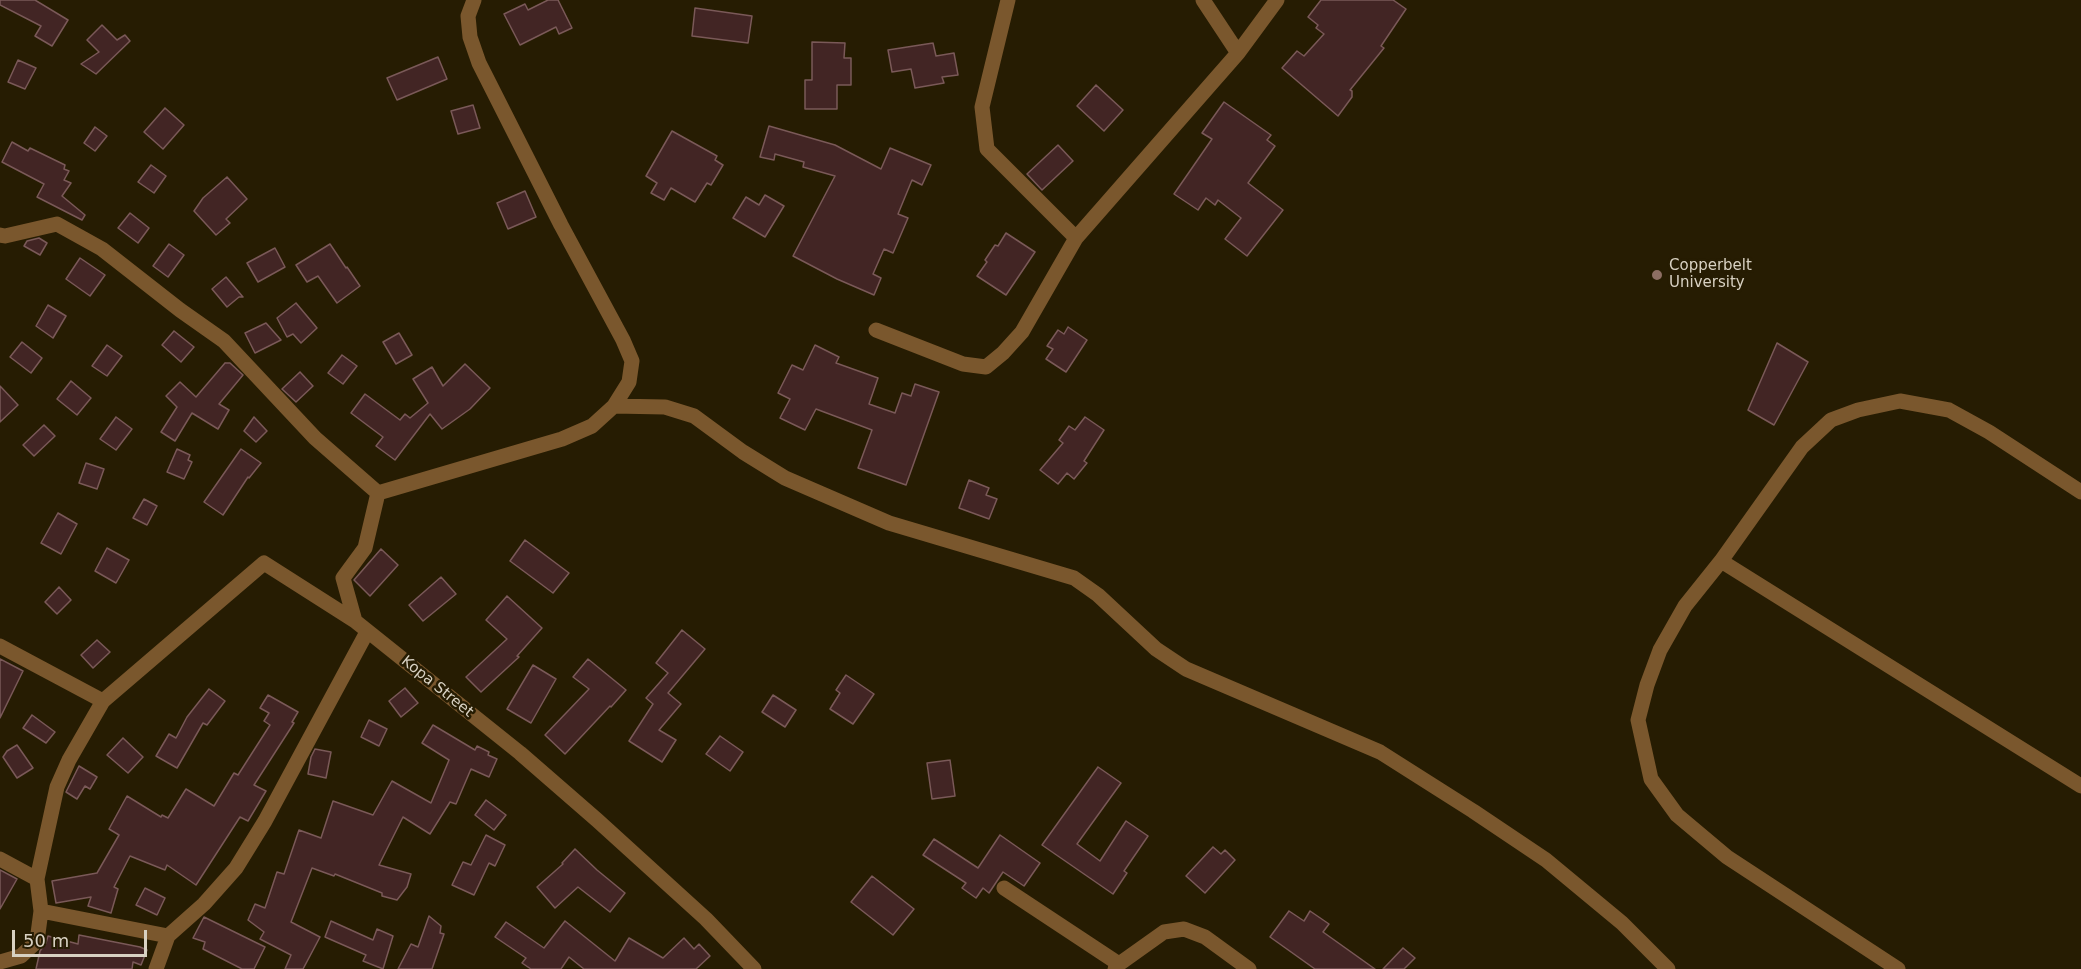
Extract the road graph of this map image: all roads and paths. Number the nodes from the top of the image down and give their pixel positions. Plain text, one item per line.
1 (474, 0) edge
2 (1008, 0) edge
3 (1203, 0) edge
4 (1277, 0) edge
5 (1238, 53) junction
6 (0, 235) edge
7 (1077, 238) junction
8 (876, 330) dead end
9 (614, 406) junction
10 (2081, 492) edge
11 (378, 493) junction
12 (1721, 561) junction
13 (355, 621) junction
14 (367, 632) junction
15 (0, 646) edge
16 (103, 701) junction
17 (2081, 786) edge
18 (0, 859) edge
19 (37, 879) junction
20 (1004, 888) dead end
21 (41, 911) junction
22 (168, 936) junction
23 (37, 941) junction
24 (0, 962) edge
25 (1117, 966) edge
26 (29, 969) edge
27 (156, 969) edge
28 (754, 969) edge
29 (1249, 969) edge
30 (1668, 969) edge
31 (1898, 969) edge

1 - 9 street
2 - 7 street
3 - 5 street
4 - 5 street
5 - 7 street
6 - 11 street
7 - 8 street
9 - 11 street
9 - 30 street
10 - 12 street
11 - 13 street
12 - 17 street
12 - 31 street
13 - 14 street, Kopa Street
13 - 16 street, Kopa Street
14 - 22 street
14 - 28 street, Kopa Street
15 - 16 street
16 - 19 street
18 - 19 street
19 - 21 street
20 - 25 street
21 - 22 street
21 - 23 street
22 - 27 street
23 - 24 street
23 - 26 street
25 - 29 street

